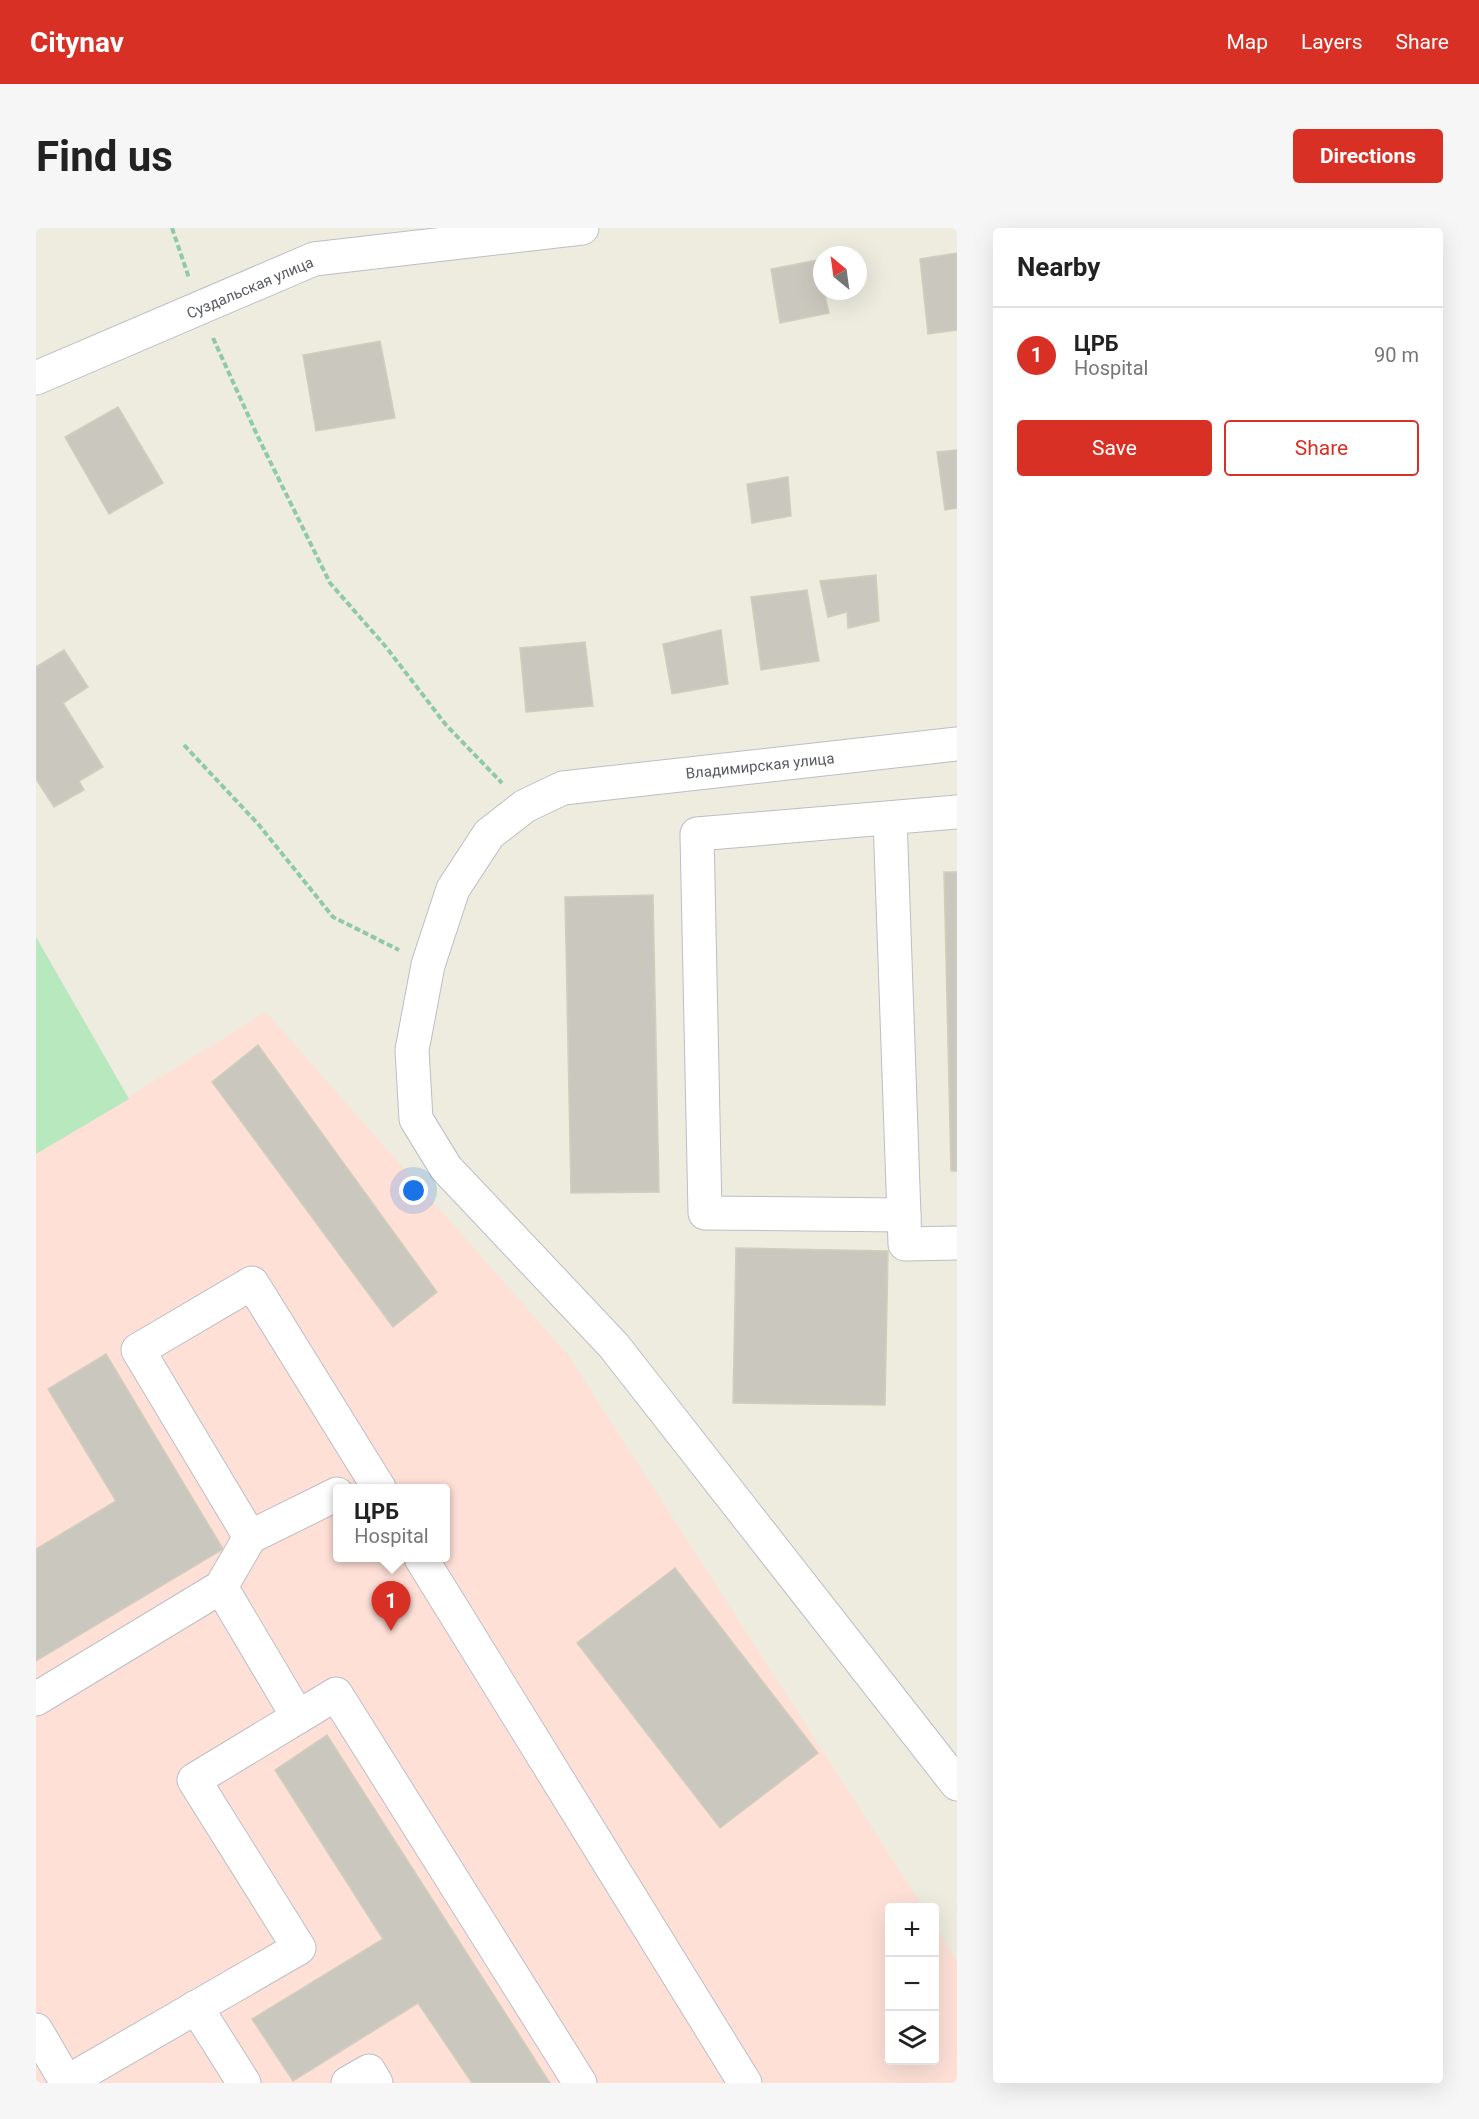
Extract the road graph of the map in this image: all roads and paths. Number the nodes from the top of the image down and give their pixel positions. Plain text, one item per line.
1 (172, 228) edge
2 (582, 228) edge
3 (201, 308) junction
4 (36, 378) edge
5 (957, 744) edge
6 (184, 745) dead end
7 (525, 806) junction
8 (957, 812) edge
9 (890, 818) junction
10 (428, 965) junction
11 (904, 1215) junction
12 (957, 1243) edge
13 (365, 1484) edge
14 (333, 1496) edge
15 (250, 1537) junction
16 (424, 1562) edge
17 (221, 1587) junction
18 (36, 1699) edge
19 (298, 1717) junction
20 (957, 1784) edge
21 (196, 2007) junction
22 (36, 2030) edge
23 (67, 2083) edge
24 (244, 2083) edge
25 (348, 2083) edge
26 (376, 2083) edge
27 (580, 2083) edge
28 (745, 2083) edge

1 - 3 path
2 - 3 street, Суздальская улица
3 - 4 street, Суздальская улица
3 - 7 path
5 - 7 street, Владимирская улица
6 - 10 path
7 - 10 street, Владимирская улица
8 - 9 street
9 - 11 street
9 - 11 street
10 - 20 street, Владимирская улица
11 - 12 street
13 - 15 street
14 - 15 street
15 - 17 street
16 - 28 street
17 - 18 street
17 - 19 street
19 - 21 street
19 - 27 street
21 - 23 street
21 - 24 street
22 - 23 street
25 - 26 street

